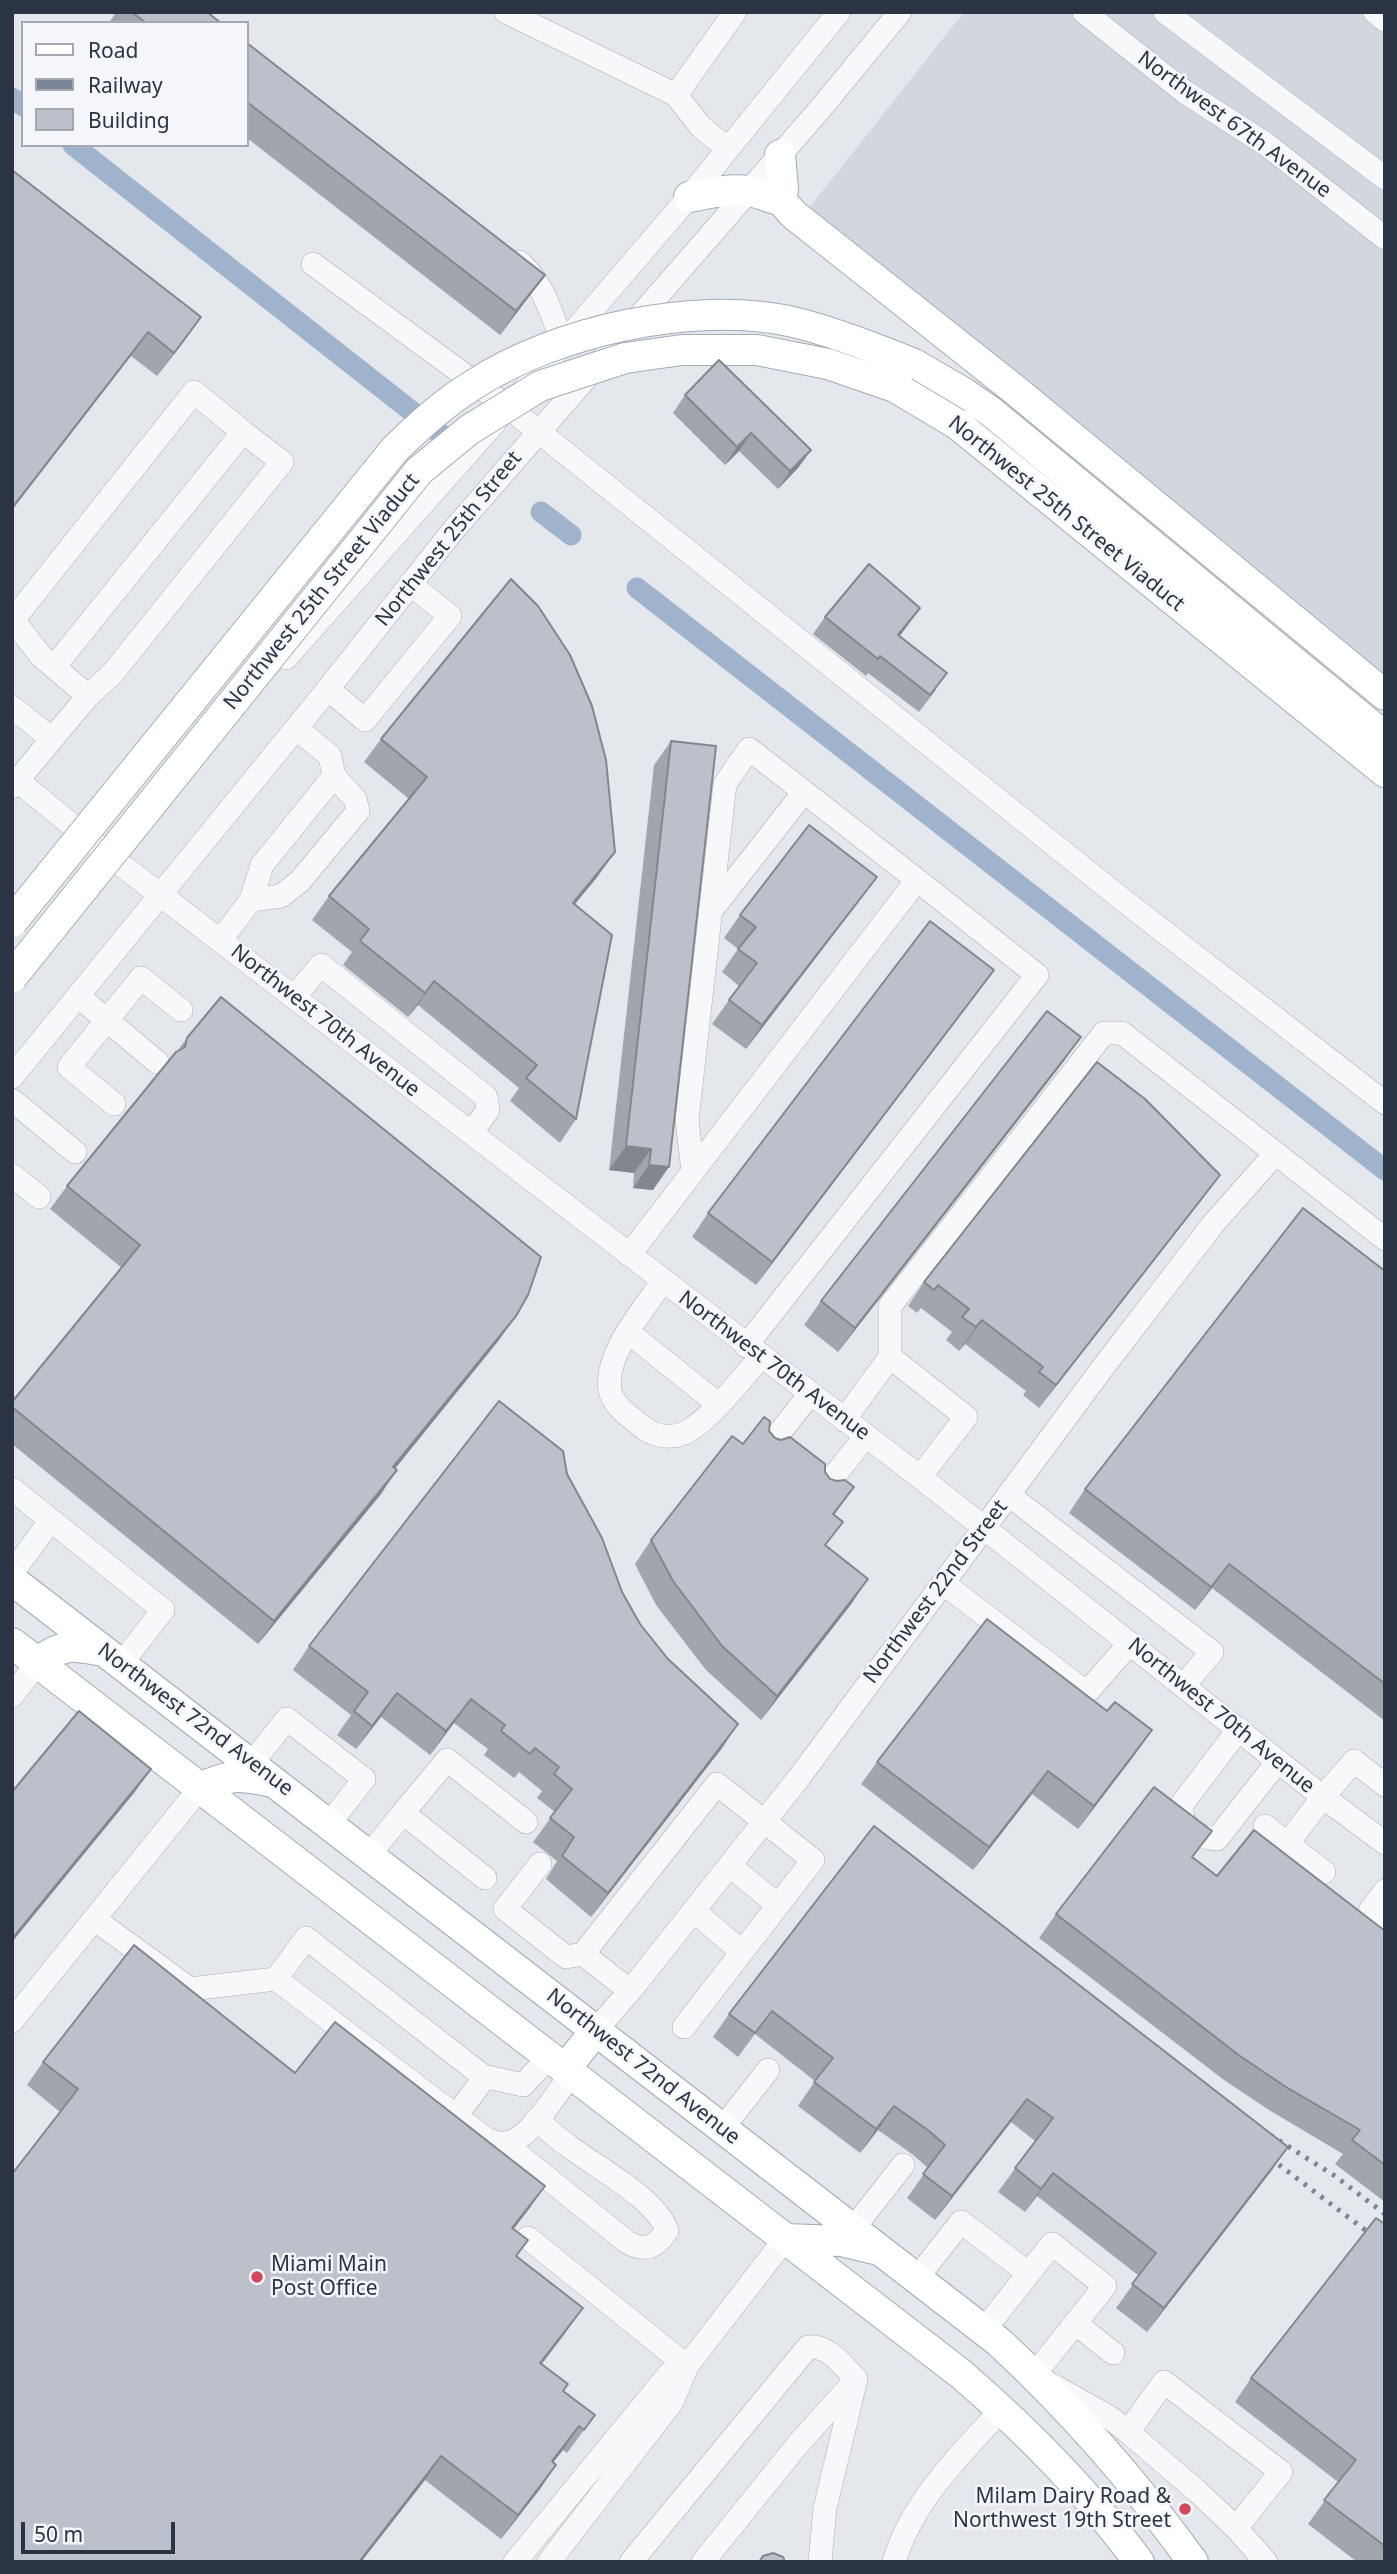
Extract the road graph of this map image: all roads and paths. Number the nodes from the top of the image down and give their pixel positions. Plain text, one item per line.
1 (506, 12) edge
2 (735, 12) edge
3 (839, 12) edge
4 (900, 12) edge
5 (1084, 12) edge
6 (1165, 12) edge
7 (1375, 12) edge
8 (1385, 20) edge
9 (676, 95) junction
10 (728, 149) junction
11 (780, 155) junction
12 (1385, 178) edge
13 (747, 192) junction
14 (689, 197) junction
15 (781, 200) junction
16 (1385, 238) edge
17 (499, 246) edge
18 (313, 264) dead end
19 (563, 344) junction
20 (508, 407) junction
21 (538, 431) junction
22 (243, 432) junction
23 (410, 584) junction
24 (54, 667) junction
25 (328, 689) junction
26 (88, 695) junction
27 (1385, 695) edge
28 (12, 707) edge
29 (296, 728) junction
30 (1385, 737) edge
31 (52, 739) junction
32 (1385, 772) edge
33 (334, 776) junction
34 (15, 784) edge
35 (804, 792) junction
36 (111, 857) junction
37 (918, 880) junction
38 (160, 894) junction
39 (251, 900) junction
40 (710, 912) junction
41 (12, 922) edge
42 (220, 941) junction
43 (12, 976) edge
44 (78, 996) junction
45 (294, 997) junction
46 (181, 1010) dead end
47 (107, 1021) junction
48 (157, 1062) dead end
49 (12, 1077) edge
50 (12, 1100) edge
51 (1385, 1103) edge
52 (114, 1104) dead end
53 (471, 1133) junction
54 (75, 1152) dead end
55 (1275, 1154) junction
56 (693, 1172) junction
57 (12, 1175) edge
58 (39, 1197) dead end
59 (1385, 1239) edge
60 (629, 1255) junction
61 (663, 1281) junction
62 (628, 1332) junction
63 (754, 1352) junction
64 (890, 1357) junction
65 (810, 1394) junction
66 (718, 1404) junction
67 (844, 1420) junction
68 (866, 1436) junction
69 (766, 1450) edge
70 (920, 1477) junction
71 (12, 1489) edge
72 (822, 1491) edge
73 (1009, 1495) junction
74 (51, 1520) junction
75 (983, 1528) junction
76 (12, 1573) edge
77 (12, 1580) edge
78 (943, 1583) junction
79 (12, 1643) edge
80 (1130, 1643) junction
81 (112, 1657) junction
82 (38, 1662) junction
83 (1184, 1685) junction
84 (12, 1696) edge
85 (1239, 1729) junction
86 (1278, 1760) junction
87 (251, 1764) junction
88 (277, 1783) junction
89 (1385, 1785) edge
90 (200, 1788) junction
91 (1323, 1797) junction
92 (403, 1813) junction
93 (526, 1822) dead end
94 (764, 1823) junction
95 (329, 1824) junction
96 (1265, 1826) dead end
97 (1385, 1843) edge
98 (1287, 1844) junction
99 (369, 1855) junction
100 (540, 1864) dead end
101 (730, 1866) junction
102 (1324, 1872) dead end
103 (485, 1878) dead end
104 (1385, 1892) edge
105 (778, 1905) junction
106 (505, 1909) junction
107 (694, 1911) junction
108 (94, 1919) junction
109 (1385, 1923) edge
110 (480, 1940) junction
111 (743, 1952) junction
112 (583, 1954) junction
113 (275, 1979) junction
114 (630, 1991) junction
115 (12, 2021) edge
116 (684, 2027) dead end
117 (596, 2030) junction
118 (562, 2066) junction
119 (768, 2070) dead end
120 (485, 2077) junction
121 (456, 2116) junction
122 (537, 2119) junction
123 (722, 2129) junction
124 (505, 2144) junction
125 (571, 2148) junction
126 (903, 2165) dead end
127 (549, 2178) junction
128 (853, 2229) junction
129 (528, 2238) edge
130 (785, 2239) junction
131 (881, 2250) junction
132 (1028, 2273) junction
133 (917, 2278) junction
134 (1075, 2323) junction
135 (984, 2330) junction
136 (1113, 2353) dead end
137 (687, 2366) junction
138 (1034, 2375) junction
139 (856, 2379) junction
140 (1002, 2409) junction
141 (1128, 2432) junction
142 (1236, 2528) junction
143 (515, 2562) edge
144 (549, 2562) edge
145 (631, 2562) edge
146 (703, 2562) edge
147 (820, 2562) edge
148 (894, 2562) edge
149 (1139, 2562) edge
150 (1193, 2562) edge
151 (1266, 2562) edge

1 - 9 street
2 - 9 street
3 - 10 street, Northwest 25th Street
4 - 11 street, Northwest 25th Street
5 - 16 street, Northwest 67th Avenue
6 - 12 street
7 - 8 street
9 - 10 street
10 - 14 street, Northwest 25th Street
11 - 13 street, Northwest 25th Street
11 - 15 main road
13 - 14 main road
13 - 15 main road
13 - 21 street, Northwest 25th Street
14 - 19 street, Northwest 25th Street
15 - 27 main road
17 - 19 street
18 - 20 street
19 - 20 street, Northwest 25th Street
20 - 21 street
20 - 36 street, Northwest 25th Street
21 - 23 street, Northwest 25th Street
21 - 51 street
22 - 24 street
22 - 24 street
22 - 26 street
23 - 25 street, Northwest 25th Street
23 - 25 street
24 - 26 street
25 - 29 street, Northwest 25th Street
26 - 31 street
28 - 31 street
29 - 33 street
29 - 38 street, Northwest 25th Street
30 - 41 main road, Northwest 25th Street Viaduct, bridge
31 - 34 street
32 - 43 main road, Northwest 25th Street Viaduct, bridge
33 - 39 street
33 - 39 street
34 - 36 street, Northwest 70th Avenue
35 - 37 street
35 - 40 street
35 - 40 street
36 - 38 street, Northwest 70th Avenue
36 - 43 street, Northwest 25th Street
37 - 56 street
37 - 63 street
38 - 42 street, Northwest 70th Avenue
38 - 44 street, Northwest 25th Street
39 - 42 street
40 - 56 street
42 - 45 street, Northwest 70th Avenue
44 - 47 street
44 - 49 street, Northwest 25th Street
45 - 53 street, Northwest 70th Avenue
45 - 53 street
46 - 47 street
47 - 48 street
47 - 52 street
50 - 54 street
53 - 60 street, Northwest 70th Avenue
55 - 59 street
55 - 64 street
55 - 73 street, Northwest 22nd Street
56 - 60 street
57 - 58 street
60 - 61 street, Northwest 70th Avenue
61 - 62 street
61 - 63 street, Northwest 70th Avenue
62 - 66 street
62 - 66 street
63 - 65 street, Northwest 70th Avenue
63 - 66 street
64 - 67 street
64 - 70 street
65 - 67 street, Northwest 70th Avenue
65 - 69 street
67 - 68 street, Northwest 70th Avenue
68 - 70 street, Northwest 70th Avenue
68 - 72 street
70 - 75 street, Northwest 70th Avenue
71 - 74 street
73 - 75 street, Northwest 22nd Street
73 - 83 street
74 - 76 street
74 - 81 street
75 - 78 street, Northwest 22nd Street
75 - 80 street, Northwest 70th Avenue
77 - 81 main road, Northwest 72nd Avenue
78 - 80 street
78 - 94 street, Northwest 22nd Street
79 - 82 main road
80 - 83 street, Northwest 70th Avenue
81 - 82 main road
81 - 87 main road, Northwest 72nd Avenue
82 - 84 street
82 - 90 main road
83 - 85 street, Northwest 70th Avenue
85 - 86 street, Northwest 70th Avenue
85 - 86 street
86 - 91 street, Northwest 70th Avenue
87 - 88 main road, Northwest 72nd Avenue
87 - 95 street
88 - 90 main road
88 - 95 main road, Northwest 72nd Avenue
89 - 91 street
90 - 108 street
90 - 118 main road
91 - 97 street, Northwest 70th Avenue
91 - 98 street
92 - 93 street
92 - 99 street
92 - 103 street
94 - 101 street, Northwest 22nd Street
94 - 105 street
94 - 112 street
95 - 99 main road, Northwest 72nd Avenue
96 - 98 street
98 - 102 street
99 - 110 main road, Northwest 72nd Avenue
100 - 106 street
101 - 105 street
101 - 107 street, Northwest 22nd Street
104 - 109 street
105 - 111 street
106 - 110 street
106 - 112 street
107 - 111 street
107 - 114 street, Northwest 22nd Street
108 - 113 street
108 - 115 street
110 - 117 main road, Northwest 72nd Avenue
111 - 116 street
112 - 114 street
113 - 120 street
113 - 121 street
114 - 117 street, Northwest 22nd Street
117 - 118 main road
117 - 123 main road, Northwest 72nd Avenue
118 - 120 street
118 - 122 street
118 - 130 main road
119 - 123 street
120 - 121 street
121 - 124 street
122 - 124 street
122 - 125 street
123 - 128 main road, Northwest 72nd Avenue
124 - 127 street
125 - 127 street
125 - 127 street
126 - 128 street
128 - 131 main road, Northwest 72nd Avenue
129 - 137 street
130 - 131 main road
130 - 137 street
130 - 140 main road
131 - 133 main road, Northwest 72nd Avenue
132 - 133 street
132 - 134 street
132 - 135 street
133 - 135 main road, Northwest 72nd Avenue
134 - 136 street
134 - 138 street
135 - 138 main road, Northwest 72nd Avenue
137 - 143 street
137 - 144 street
138 - 140 main road
138 - 141 street, Northwest 72nd Avenue
138 - 150 main road
139 - 145 street
139 - 146 street
139 - 147 street
140 - 148 street
140 - 149 main road
141 - 142 street, Northwest 72nd Avenue
141 - 142 street
142 - 151 street, Northwest 72nd Avenue

